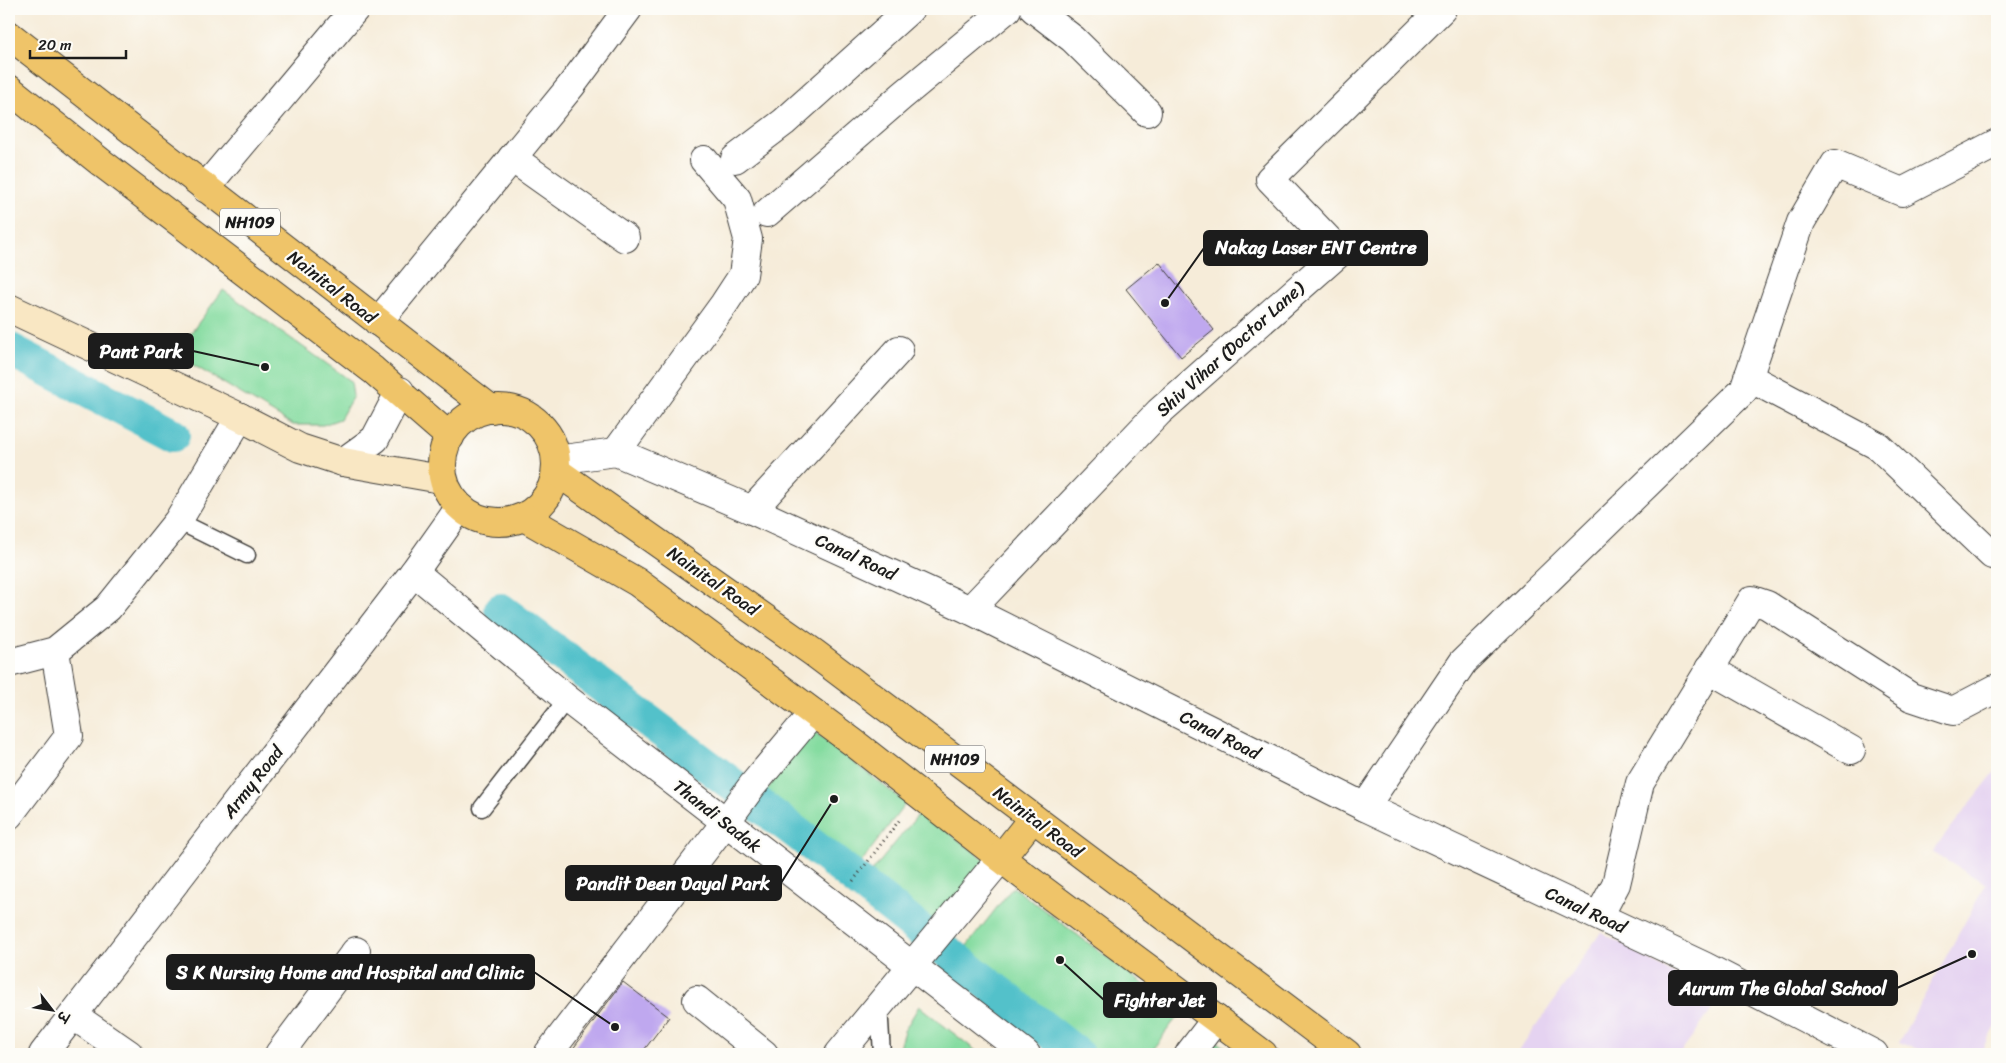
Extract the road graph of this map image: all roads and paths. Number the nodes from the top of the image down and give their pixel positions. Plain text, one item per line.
1 (355, 9) edge
2 (628, 9) edge
3 (910, 9) edge
4 (1008, 9) edge
5 (1034, 9) edge
6 (1442, 9) edge
7 (9, 35) edge
8 (9, 89) edge
9 (1147, 112) dead end
10 (1997, 143) edge
11 (512, 158) junction
12 (735, 158) dead end
13 (704, 160) dead end
14 (205, 188) junction
15 (767, 213) dead end
16 (625, 238) dead end
17 (9, 308) edge
18 (378, 322) junction
19 (899, 350) dead end
20 (1748, 377) junction
21 (400, 391) junction
22 (491, 409) junction
23 (240, 417) junction
24 (450, 437) junction
25 (616, 452) junction
26 (343, 462) junction
27 (556, 466) junction
28 (441, 479) junction
29 (460, 507) junction
30 (752, 510) junction
31 (524, 517) junction
32 (178, 521) junction
33 (1992, 554) dead end
34 (247, 555) dead end
35 (414, 572) junction
36 (970, 610) junction
37 (55, 651) junction
38 (9, 663) edge
39 (1709, 669) junction
40 (1997, 688) edge
41 (567, 699) junction
42 (813, 713) junction
43 (1850, 750) dead end
44 (919, 794) junction
45 (739, 803) junction
46 (1365, 807) junction
47 (482, 808) dead end
48 (9, 814) edge
49 (1033, 818) junction
50 (1001, 858) junction
51 (853, 881) dead end
52 (1598, 916) junction
53 (356, 951) dead end
54 (918, 958) junction
55 (697, 1000) dead end
56 (879, 1005) junction
57 (74, 1016) junction
58 (1216, 1019) junction
59 (43, 1054) edge
60 (129, 1054) edge
61 (279, 1054) edge
62 (548, 1054) edge
63 (764, 1054) edge
64 (838, 1054) edge
65 (882, 1054) edge
66 (1026, 1054) edge
67 (1189, 1054) edge
68 (1263, 1054) edge
69 (1347, 1054) edge
70 (1874, 1054) edge

1 - 14 street
2 - 11 street
3 - 12 street
4 - 15 street
5 - 9 street
6 - 36 street, Shiv Vihar (Doctor Lane)
7 - 14 highway, Nainital Road / NH109
8 - 21 highway, NH109
10 - 20 street
11 - 16 street
11 - 18 street
13 - 25 street
14 - 18 highway, Nainital Road / NH109
17 - 23 street
18 - 22 highway, Nainital Road / NH109
19 - 30 street
20 - 33 street
20 - 46 street
21 - 24 highway, NH109
21 - 26 street
22 - 24 highway
22 - 27 highway
23 - 26 street
23 - 32 street
24 - 28 highway
25 - 27 street
25 - 30 street, Canal Road
26 - 28 street
27 - 31 highway
27 - 49 highway, Nainital Road / NH109
28 - 29 highway
29 - 31 highway
29 - 35 street, Army Road
30 - 36 street, Canal Road
31 - 42 highway, NH109
32 - 34 lane
32 - 37 street
35 - 41 street, Thandi Sadak
35 - 57 street, Army Road
36 - 46 street, Canal Road
37 - 38 street
37 - 48 street
39 - 40 street
39 - 43 street
39 - 52 street
41 - 45 street, Thandi Sadak
41 - 47 lane
42 - 44 highway, NH109
42 - 45 street
44 - 50 highway, NH109
44 - 51 path
45 - 54 street, Thandi Sadak
45 - 62 street
46 - 52 street, Canal Road
49 - 50 highway
49 - 69 highway, Nainital Road / NH109
50 - 54 street
50 - 58 highway, NH109
52 - 70 street, Canal Road
53 - 61 street
54 - 56 street
54 - 66 street, Thandi Sadak
55 - 63 street
56 - 64 street
56 - 65 lane
57 - 59 street, Army Road
57 - 60 street
58 - 67 street
58 - 68 highway, NH109

